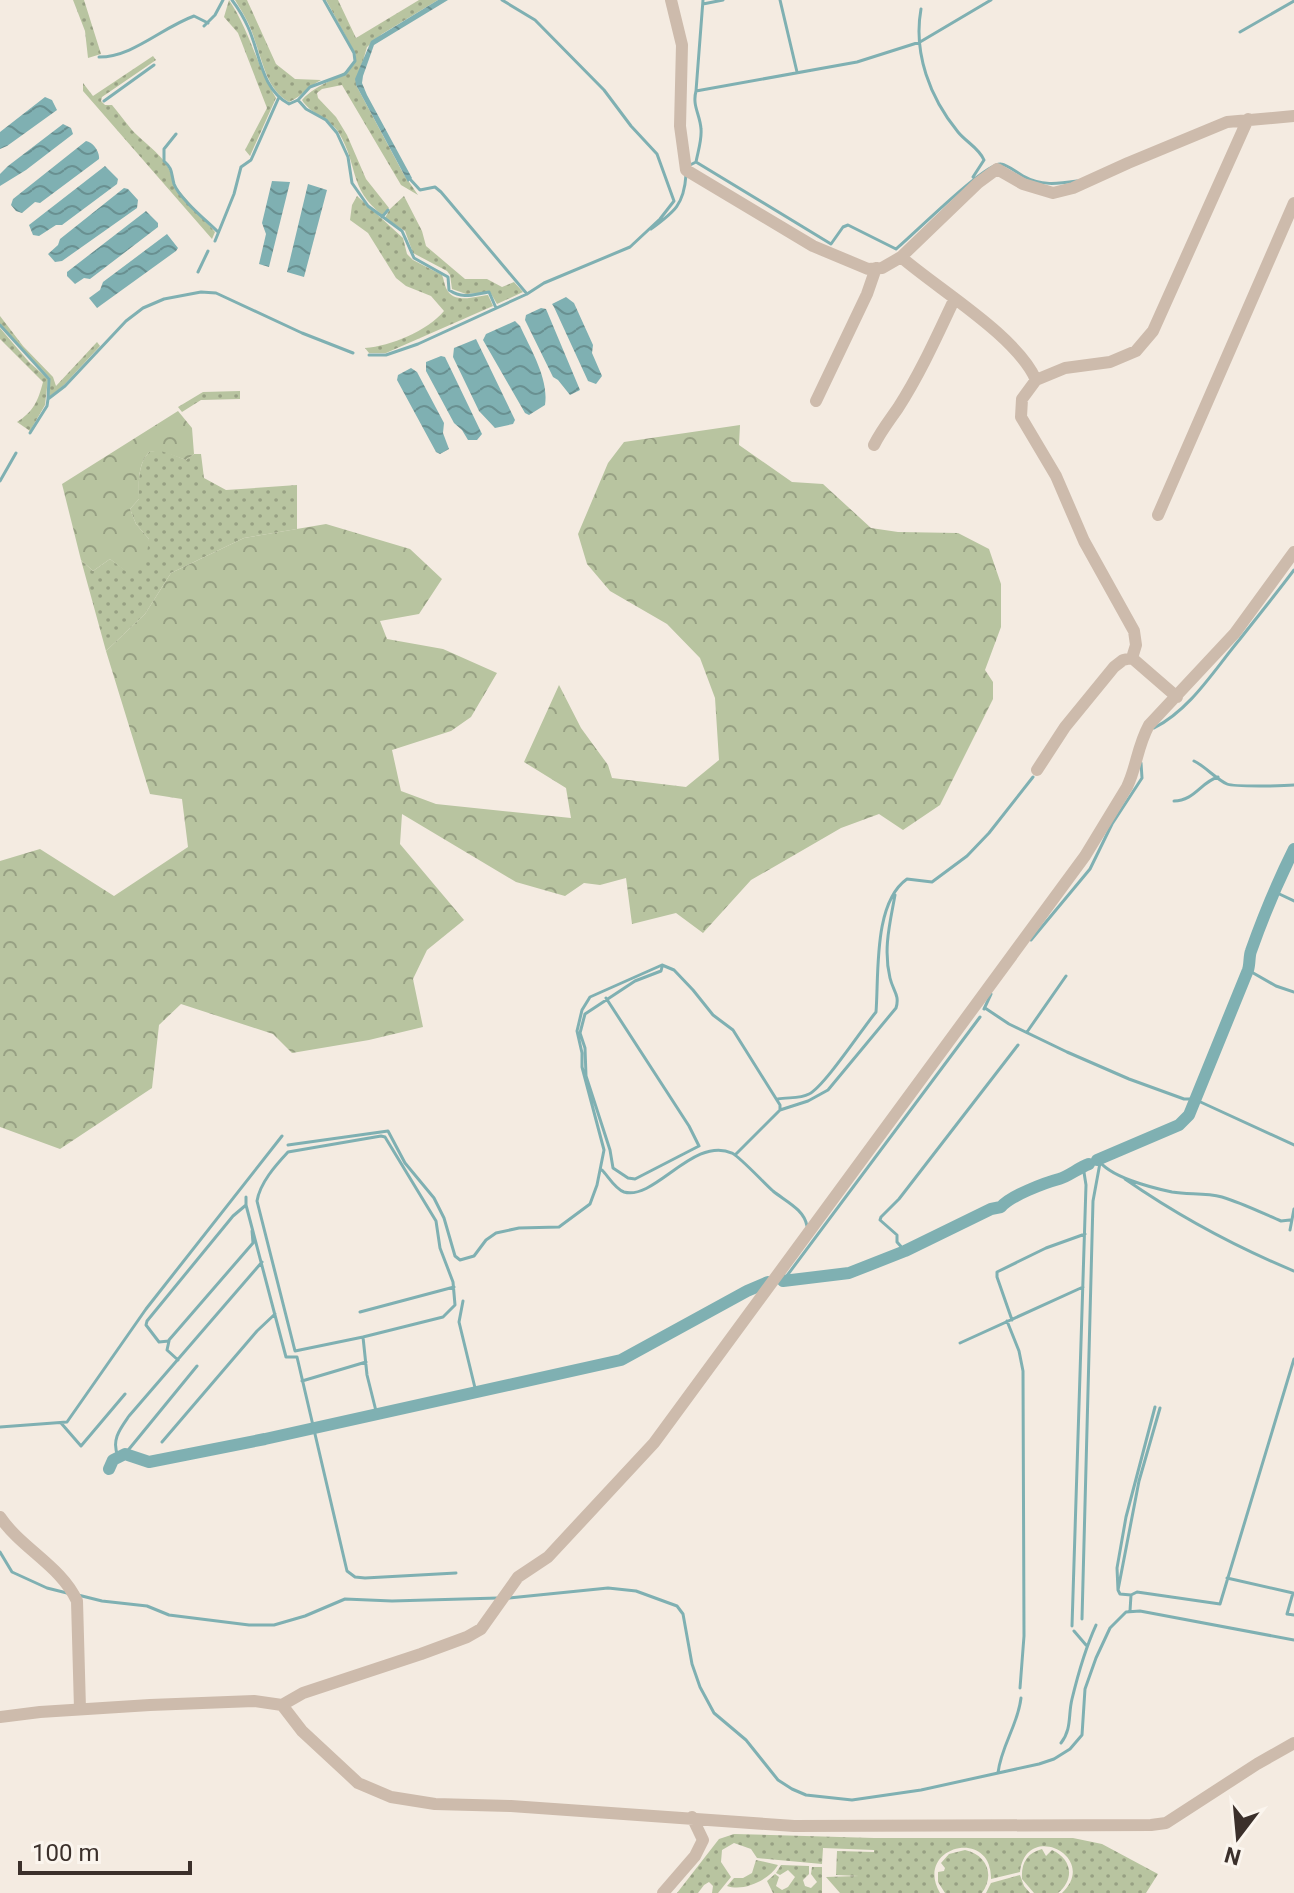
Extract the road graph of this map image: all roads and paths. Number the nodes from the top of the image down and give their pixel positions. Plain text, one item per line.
1 (671, 0) edge
2 (1294, 116) edge
3 (1248, 119) junction
4 (1294, 203) edge
5 (901, 257) junction
6 (876, 268) junction
7 (954, 300) junction
8 (1036, 380) junction
9 (816, 401) dead end
10 (874, 445) dead end
11 (1158, 515) dead end
12 (1294, 552) edge
13 (1132, 658) junction
14 (1177, 697) junction
15 (1037, 770) dead end
16 (0, 1517) edge
17 (282, 1705) junction
18 (80, 1709) junction
19 (0, 1717) edge
20 (1294, 1743) edge
21 (692, 1817) junction
22 (663, 1893) edge

1 - 6 street
2 - 3 street
3 - 5 street
3 - 8 street
4 - 11 street
5 - 6 street
5 - 7 street
6 - 9 street
7 - 8 street
7 - 10 street
8 - 13 street
12 - 14 street
13 - 14 street
13 - 15 street
14 - 17 street
16 - 18 street
17 - 18 street
17 - 21 street
18 - 19 street
20 - 21 street
21 - 22 street

